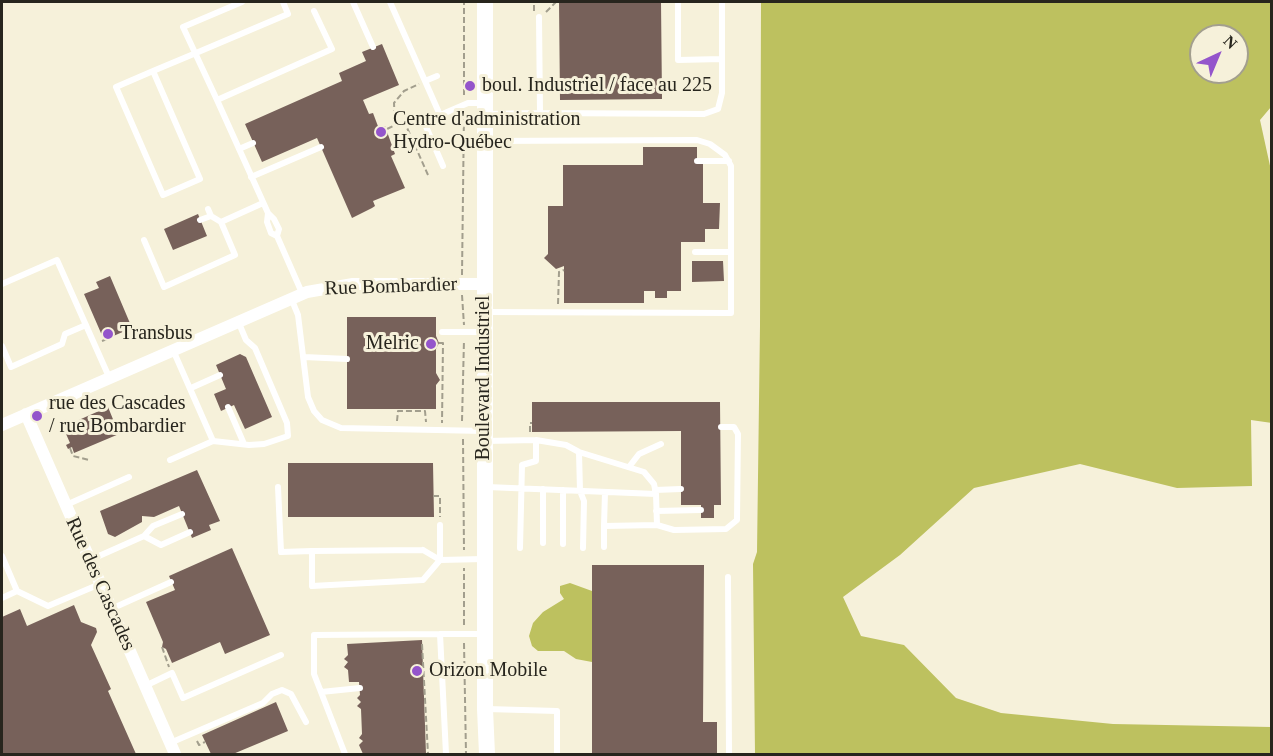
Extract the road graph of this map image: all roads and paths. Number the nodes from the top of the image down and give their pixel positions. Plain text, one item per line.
1 (242, 2) edge
2 (283, 2) edge
3 (353, 2) edge
4 (390, 2) edge
5 (464, 2) edge
6 (485, 2) edge
7 (534, 2) edge
8 (556, 2) edge
9 (678, 2) edge
10 (722, 2) edge
11 (314, 11) dead end
12 (534, 11) dead end
13 (539, 18) joint
14 (373, 47) dead end
15 (196, 53) junction
16 (722, 59) junction
17 (153, 71) junction
18 (436, 76) dead end
19 (425, 81) junction
20 (417, 84) dead end
21 (464, 96) dead end
22 (217, 100) junction
23 (485, 109) junction
24 (464, 113) dead end
25 (540, 113) junction
26 (440, 115) junction
27 (395, 125) junction
28 (387, 129) dead end
29 (485, 141) junction
30 (253, 143) dead end
31 (321, 147) dead end
32 (239, 149) junction
33 (697, 160) dead end
34 (729, 161) junction
35 (443, 166) dead end
36 (428, 175) dead end
37 (251, 177) junction
38 (263, 203) junction
39 (208, 208) dead end
40 (211, 216) junction
41 (200, 220) dead end
42 (221, 222) junction
43 (144, 240) dead end
44 (695, 252) dead end
45 (731, 252) junction
46 (564, 270) dead end
47 (462, 272) dead end
48 (2, 284) edge
49 (484, 284) junction
50 (462, 295) dead end
51 (296, 296) junction
52 (485, 312) junction
53 (558, 313) junction
54 (238, 321) junction
55 (86, 325) junction
56 (464, 325) dead end
57 (442, 332) dead end
58 (485, 333) junction
59 (110, 338) dead end
60 (101, 341) dead end
61 (439, 343) dead end
62 (464, 343) dead end
63 (2, 346) edge
64 (173, 350) junction
65 (304, 357) junction
66 (347, 359) dead end
67 (220, 375) dead end
68 (109, 377) junction
69 (190, 388) junction
70 (228, 408) dead end
71 (398, 411) dead end
72 (26, 414) junction
73 (426, 416) dead end
74 (442, 416) dead end
75 (532, 423) dead end
76 (462, 424) dead end
77 (2, 425) edge
78 (721, 427) dead end
79 (530, 432) dead end
80 (485, 436) junction
81 (464, 440) dead end
82 (536, 440) junction
83 (213, 441) junction
84 (244, 444) junction
85 (661, 444) dead end
86 (70, 448) dead end
87 (579, 452) junction
88 (89, 460) dead end
89 (170, 460) dead end
90 (629, 467) junction
91 (129, 477) dead end
92 (278, 487) dead end
93 (484, 487) junction
94 (521, 488) junction
95 (543, 489) junction
96 (681, 489) dead end
97 (563, 490) junction
98 (580, 491) junction
99 (605, 492) junction
100 (655, 492) junction
101 (433, 496) dead end
102 (66, 505) junction
103 (701, 510) dead end
104 (656, 511) junction
105 (182, 514) dead end
106 (440, 522) joint
107 (657, 525) junction
108 (604, 526) junction
109 (190, 532) dead end
110 (144, 536) junction
111 (543, 543) dead end
112 (563, 544) dead end
113 (604, 547) dead end
114 (520, 548) dead end
115 (583, 548) dead end
116 (464, 550) dead end
117 (312, 551) junction
118 (2, 556) edge
119 (485, 559) junction
120 (90, 560) junction
121 (440, 560) junction
122 (464, 569) dead end
123 (728, 577) dead end
124 (171, 582) dead end
125 (100, 584) junction
126 (17, 591) junction
127 (2, 598) edge
128 (111, 609) junction
129 (464, 626) dead end
130 (440, 634) junction
131 (485, 634) junction
132 (422, 640) dead end
133 (464, 643) dead end
134 (162, 647) dead end
135 (281, 655) dead end
136 (168, 666) dead end
137 (144, 686) junction
138 (360, 688) dead end
139 (321, 692) junction
140 (485, 709) junction
141 (306, 722) dead end
142 (172, 749) edge
143 (345, 754) edge
144 (428, 754) edge
145 (446, 754) edge
146 (466, 754) edge
147 (487, 754) edge
148 (557, 754) edge
149 (729, 754) edge

1 - 15 lane
2 - 15 lane
3 - 14 lane
4 - 19 lane
5 - 21 path
6 - 23 street, Boulevard Industriel
7 - 12 path
8 - 13 path
9 - 16 lane
10 - 16 lane
11 - 22 lane
13 - 25 lane
15 - 17 lane
15 - 22 lane
16 - 25 lane
17 - 17 lane
18 - 19 lane
19 - 26 lane
20 - 27 path
22 - 32 lane
23 - 25 lane
23 - 26 lane
23 - 29 street, Boulevard Industriel
24 - 47 path, Boulevard Industriel
26 - 35 lane
27 - 28 path
27 - 36 path
29 - 34 lane
29 - 49 street, Boulevard Industriel
30 - 32 lane
31 - 37 lane
32 - 37 lane
33 - 34 lane
34 - 45 lane
37 - 38 lane
38 - 42 lane
38 - 51 lane
39 - 40 lane
40 - 41 lane
40 - 42 lane
42 - 43 lane
44 - 45 lane
45 - 53 lane
46 - 53 path
48 - 55 lane
49 - 51 street, Rue Bombardier
49 - 52 street, Boulevard Industriel
50 - 56 path, Boulevard Industriel
51 - 54 street, Rue Bombardier
51 - 65 lane
52 - 53 lane
52 - 58 street, Boulevard Industriel
54 - 64 street, Rue Bombardier
54 - 84 lane
55 - 63 lane
55 - 68 lane
57 - 58 lane
58 - 80 street, Boulevard Industriel
59 - 60 path
61 - 74 path
62 - 76 path, Boulevard Industriel
64 - 68 street, Rue Bombardier
64 - 69 lane
65 - 66 lane
65 - 80 lane
67 - 69 lane
68 - 72 street, Rue Bombardier
69 - 83 lane
70 - 84 lane
71 - 73 path
72 - 77 street, Rue Bombardier
72 - 102 street, Rue des Cascades
75 - 79 path
78 - 107 lane
80 - 82 lane
80 - 93 street, Boulevard Industriel
81 - 116 path, Boulevard Industriel
82 - 87 lane
82 - 94 lane
83 - 84 lane
83 - 89 lane
85 - 90 lane
86 - 88 path
87 - 90 lane
87 - 98 lane
90 - 100 lane
91 - 102 lane
92 - 117 lane
93 - 94 lane
93 - 119 street, Boulevard Industriel
94 - 95 lane
94 - 114 lane
95 - 97 lane
95 - 111 lane
96 - 100 lane
97 - 98 lane
97 - 112 lane
98 - 99 lane
98 - 115 lane
99 - 100 lane
99 - 108 lane
100 - 104 lane
101 - 106 path
102 - 120 street, Rue des Cascades
103 - 104 lane
104 - 107 lane
105 - 110 lane
106 - 121 lane
107 - 108 lane
108 - 113 lane
109 - 110 lane
110 - 120 lane
117 - 121 lane
117 - 121 lane
118 - 126 lane
119 - 121 lane
119 - 131 street, Boulevard Industriel
120 - 125 street, Rue des Cascades
122 - 129 path
123 - 149 lane
124 - 128 lane
125 - 126 lane
125 - 128 street, Rue des Cascades
126 - 127 lane
128 - 137 street, Rue des Cascades
130 - 131 lane
130 - 139 lane
130 - 145 lane
131 - 140 street, Boulevard Industriel
132 - 144 path
133 - 146 path
134 - 136 path
135 - 137 lane
137 - 142 street, Rue des Cascades
138 - 139 lane
139 - 143 lane
140 - 147 street, Boulevard Industriel
140 - 148 lane
141 - 142 lane

